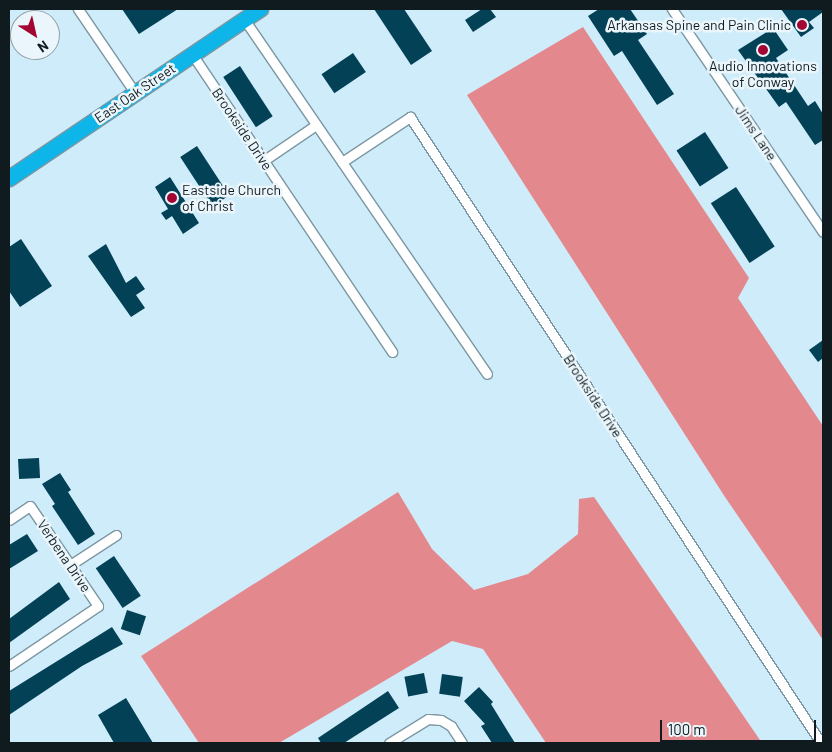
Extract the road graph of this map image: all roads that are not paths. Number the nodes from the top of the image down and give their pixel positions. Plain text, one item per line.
1 (78, 9) edge
2 (260, 9) edge
3 (672, 9) edge
4 (244, 19) junction
5 (192, 54) junction
6 (135, 93) junction
7 (316, 125) junction
8 (263, 161) junction
9 (342, 162) junction
10 (9, 178) edge
11 (823, 232) edge
12 (392, 352) dead end
13 (487, 374) dead end
14 (9, 520) edge
15 (116, 535) dead end
16 (70, 565) junction
17 (9, 666) edge
18 (389, 743) edge
19 (462, 743) edge
20 (822, 743) edge

1 - 6 street
2 - 4 highway, East Oak Street
3 - 11 street, Jims Lane
4 - 5 highway, East Oak Street
4 - 7 street
5 - 6 highway, East Oak Street
5 - 8 street, Brookside Drive
6 - 10 highway, East Oak Street
7 - 8 street
7 - 9 street
8 - 12 street, Brookside Drive
9 - 13 street
9 - 20 street, Brookside Drive
14 - 16 street, Verbena Drive
15 - 16 street
16 - 17 street, Verbena Drive
18 - 19 street

